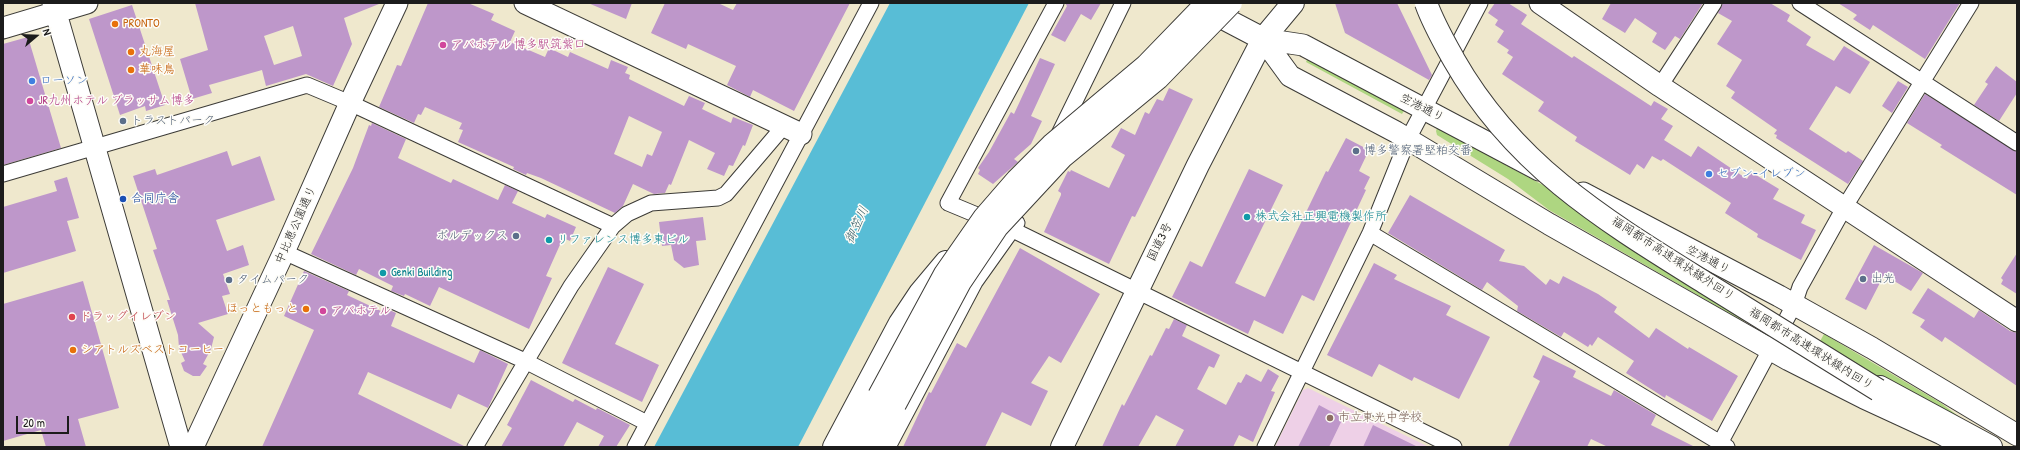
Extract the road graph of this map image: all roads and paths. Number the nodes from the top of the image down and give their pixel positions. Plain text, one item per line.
1 (87, 3) edge
2 (397, 3) edge
3 (525, 3) edge
4 (871, 3) edge
5 (1056, 3) edge
6 (1123, 3) edge
7 (1195, 3) edge
8 (1207, 3) edge
9 (1231, 3) edge
10 (1273, 3) edge
11 (1293, 3) edge
12 (1426, 3) edge
13 (1429, 3) edge
14 (1480, 3) edge
15 (1540, 3) edge
16 (1714, 3) edge
17 (1800, 3) edge
18 (1971, 3) edge
19 (55, 8) edge
20 (3, 28) edge
21 (1263, 39) junction
22 (1923, 80) junction
23 (1660, 86) junction
24 (350, 103) junction
25 (1424, 109) junction
26 (792, 130) junction
27 (1408, 139) junction
28 (2017, 143) edge
29 (94, 147) junction
30 (3, 174) edge
31 (1844, 208) junction
32 (984, 218) junction
33 (613, 226) junction
34 (1013, 230) junction
35 (1370, 233) junction
36 (284, 252) junction
37 (1136, 291) junction
38 (1794, 305) junction
39 (2017, 321) edge
40 (1770, 348) junction
41 (525, 361) junction
42 (1302, 373) junction
43 (1879, 389) junction
44 (647, 424) junction
45 (2017, 434) edge
46 (1722, 446) edge
47 (181, 447) edge
48 (193, 447) edge
49 (475, 447) edge
50 (635, 447) edge
51 (834, 447) edge
52 (852, 447) edge
53 (872, 447) edge
54 (888, 447) edge
55 (1062, 447) edge
56 (1265, 447) edge
57 (1454, 447) edge
58 (1965, 447) edge
59 (1977, 447) edge
60 (1982, 447) edge
61 (1985, 447) edge
62 (1991, 447) edge

1 - 19 street
2 - 24 street, 中比恵公園通り
3 - 26 street
4 - 26 street
5 - 34 street
6 - 34 street
7 - 21 highway, 空港通り
8 - 32 highway, bridge
9 - 53 highway, bridge
10 - 21 highway, 国道3号
11 - 21 highway, 国道3号
12 - 43 highway, 福岡都市高速環状線内回り, bridge
13 - 43 highway, 福岡都市高速環状線外回り, bridge
14 - 25 street
15 - 23 street
16 - 23 street
17 - 22 street
18 - 22 street
19 - 20 street
19 - 29 street
21 - 25 street, 空港通り
21 - 27 street, 空港通り
21 - 37 highway, 国道3号
22 - 28 street
22 - 31 street
23 - 31 street
24 - 29 street
24 - 33 street
24 - 36 street, 中比恵公園通り
25 - 27 street
25 - 38 street, 空港通り
26 - 33 street
26 - 44 street
27 - 35 street
27 - 40 street, 空港通り
29 - 30 street
29 - 47 street
31 - 38 street
31 - 39 street
32 - 51 highway, bridge
32 - 52 highway, bridge
33 - 41 street
34 - 37 street
34 - 54 street
35 - 42 street
35 - 46 street
36 - 41 street
36 - 48 street, 中比恵公園通り
37 - 42 street
37 - 55 highway, 国道3号
38 - 40 street
38 - 45 street, 空港通り
40 - 46 street
40 - 58 street, 空港通り
41 - 44 street
41 - 49 street
42 - 56 street
42 - 57 street
43 - 59 highway, 福岡都市高速環状線内回り
43 - 60 highway, 福岡都市高速環状線外回り
43 - 61 highway
43 - 62 highway
44 - 50 street

